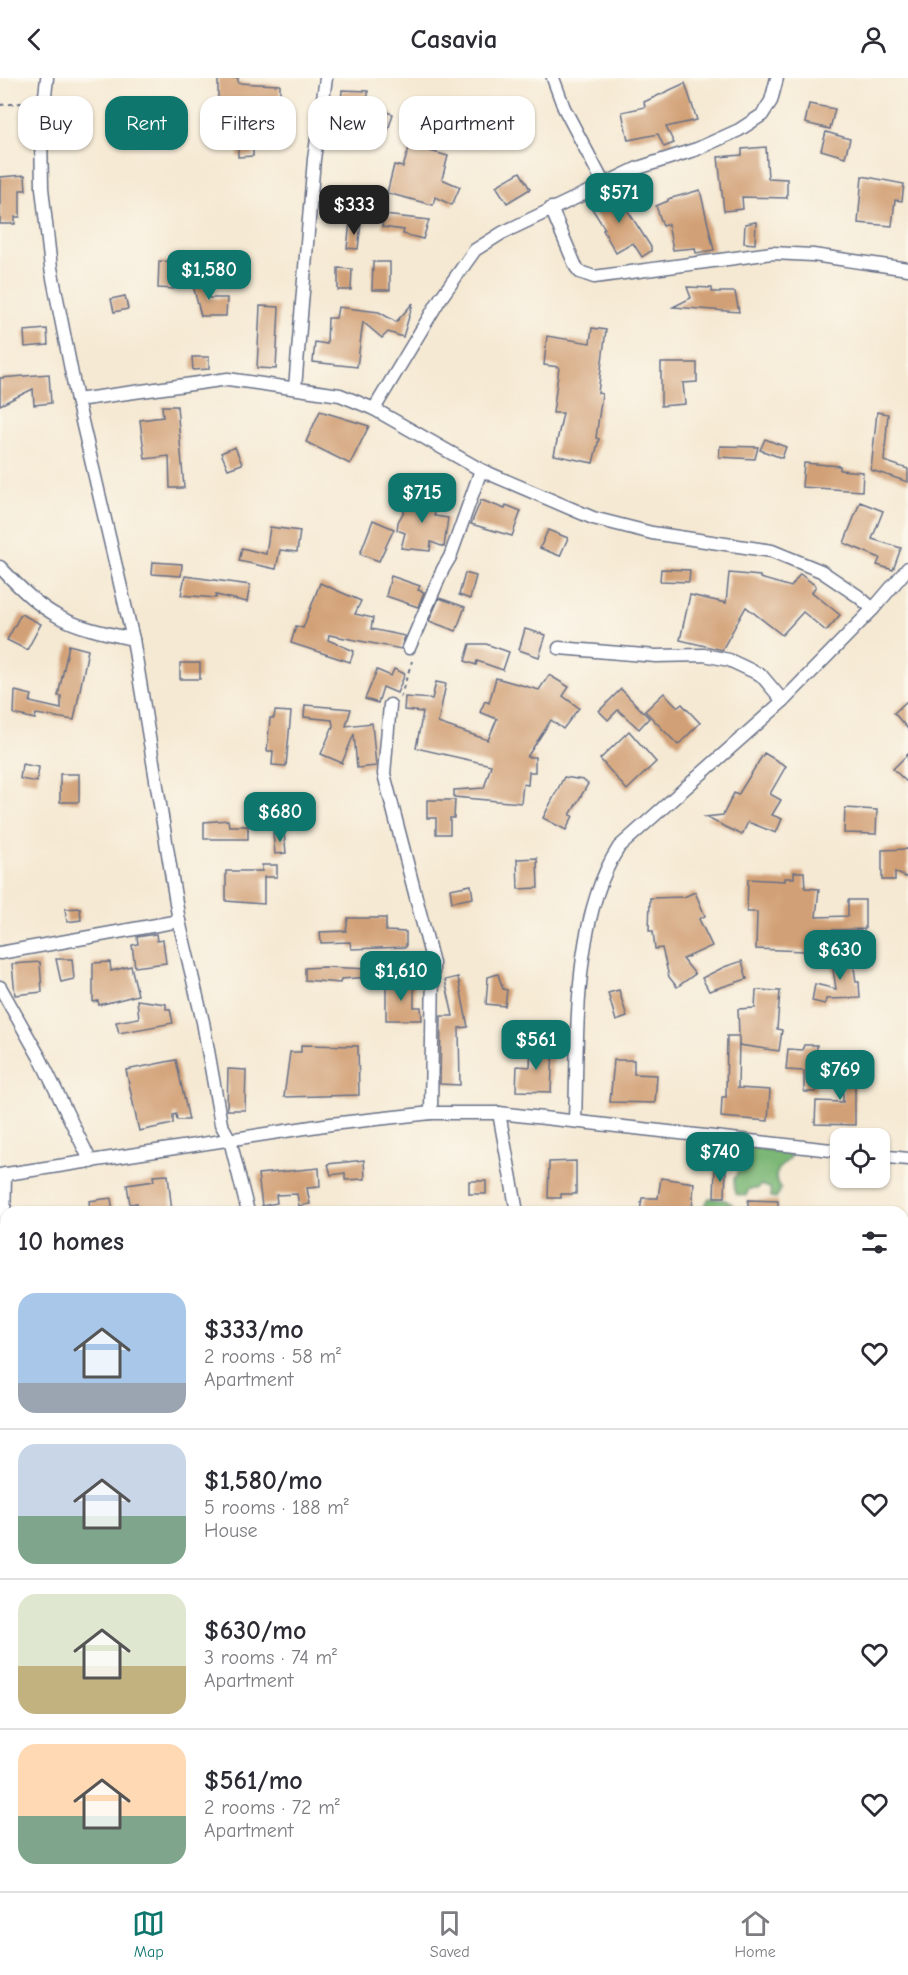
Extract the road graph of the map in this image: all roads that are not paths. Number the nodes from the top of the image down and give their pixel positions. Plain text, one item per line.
1 (47, 78) edge
2 (326, 78) edge
3 (553, 78) edge
4 (777, 78) edge
5 (604, 184) junction
6 (551, 208) junction
7 (908, 269) edge
8 (295, 388) junction
9 (78, 400) junction
10 (374, 409) junction
11 (481, 470) junction
12 (0, 567) edge
13 (908, 568) edge
14 (873, 609) junction
15 (133, 639) junction
16 (409, 648) road end
17 (559, 648) dead end
18 (783, 701) junction
19 (390, 705) road end
20 (179, 921) junction
21 (0, 953) edge
22 (0, 987) edge
23 (430, 1113) junction
24 (499, 1113) junction
25 (574, 1120) junction
26 (230, 1140) junction
27 (830, 1150) edge
28 (890, 1157) edge
29 (908, 1159) edge
30 (91, 1162) junction
31 (3, 1174) edge
32 (3, 1206) edge
33 (247, 1206) edge
34 (516, 1206) edge

1 - 9 street
2 - 8 street
3 - 5 street
4 - 5 street
5 - 6 street
6 - 7 street
6 - 10 street
8 - 9 street
8 - 10 street
9 - 15 street
10 - 11 street
11 - 14 street
11 - 16 street
12 - 15 street
13 - 14 street
14 - 18 street
15 - 20 street
17 - 18 street
18 - 25 street
19 - 23 street
20 - 21 street
20 - 26 street
22 - 30 street
23 - 24 street
23 - 26 street
24 - 25 street
24 - 34 street
25 - 27 street
26 - 30 street
26 - 33 street
28 - 29 street
30 - 31 street
31 - 32 street

